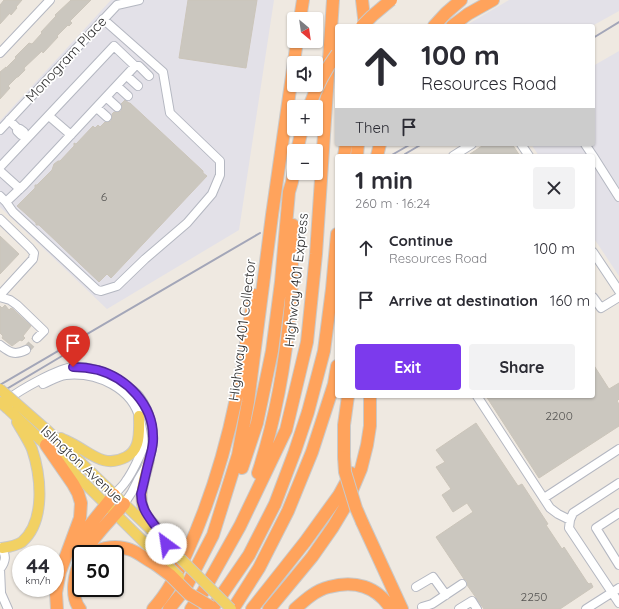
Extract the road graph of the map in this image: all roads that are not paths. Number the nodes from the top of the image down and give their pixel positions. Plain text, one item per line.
1 (49, 0) edge
2 (139, 0) edge
3 (303, 0) edge
4 (334, 0) edge
5 (361, 0) edge
6 (391, 0) edge
7 (461, 0) edge
8 (493, 0) edge
9 (301, 12) edge
10 (103, 19) junction
11 (357, 24) edge
12 (364, 24) edge
13 (365, 24) edge
14 (436, 24) edge
15 (455, 24) edge
16 (122, 36) junction
17 (114, 46) junction
18 (296, 48) edge
19 (0, 53) edge
20 (335, 57) edge
21 (135, 66) junction
22 (127, 76) junction
23 (150, 76) dead end
24 (117, 86) junction
25 (138, 86) dead end
26 (128, 96) dead end
27 (106, 97) junction
28 (312, 100) edge
29 (117, 107) dead end
30 (96, 108) junction
31 (49, 116) junction
32 (107, 117) dead end
33 (9, 120) junction
34 (0, 130) edge
35 (71, 135) junction
36 (26, 137) junction
37 (469, 146) edge
38 (456, 154) edge
39 (595, 159) edge
40 (0, 167) edge
41 (0, 171) edge
42 (292, 182) joint
43 (20, 189) junction
44 (619, 197) edge
45 (3, 199) edge
46 (0, 219) edge
47 (269, 236) junction
48 (595, 255) edge
49 (335, 256) edge
50 (619, 291) edge
51 (0, 296) edge
52 (619, 297) edge
53 (595, 300) edge
54 (38, 338) dead end
55 (0, 345) edge
56 (26, 350) tunnel mouth
57 (335, 378) edge
58 (0, 389) edge
59 (348, 398) edge
60 (478, 398) edge
61 (370, 401) edge
62 (8, 403) edge
63 (139, 416) junction
64 (48, 431) junction
65 (46, 445) junction
66 (619, 449) edge
67 (149, 460) junction
68 (619, 483) edge
69 (114, 495) junction
70 (544, 498) junction
71 (124, 504) junction
72 (107, 505) junction
73 (619, 513) edge
74 (116, 514) junction
75 (570, 520) junction
76 (240, 526) junction
77 (213, 535) junction
78 (166, 544) junction
79 (90, 545) edge
80 (1, 547) edge
81 (124, 548) edge
82 (64, 560) edge
83 (157, 561) junction
84 (64, 565) edge
85 (619, 565) edge
86 (0, 569) edge
87 (462, 584) dead end
88 (416, 587) dead end
89 (615, 590) edge
90 (0, 592) edge
91 (446, 595) junction
92 (56, 597) edge
93 (75, 597) edge
94 (619, 603) edge
95 (422, 607) dead end
96 (212, 608) edge
97 (8, 609) edge
98 (57, 609) edge
99 (80, 609) edge
100 (153, 609) edge
101 (169, 609) edge
102 (191, 609) edge
103 (232, 609) edge
104 (252, 609) edge
105 (269, 609) edge
106 (295, 609) edge
107 (391, 609) edge
108 (402, 609) edge
109 (459, 609) edge
110 (477, 609) edge
111 (586, 609) edge

1 - 19 street
2 - 10 street, Monogram Place
3 - 9 highway
4 - 76 highway, Highway 401 Express
5 - 11 highway
5 - 13 highway
6 - 12 highway, bridge
7 - 14 highway
8 - 15 highway
10 - 16 street
10 - 33 street, Monogram Place
16 - 17 street
16 - 45 street
17 - 21 street
17 - 31 street
18 - 47 highway, Highway 401 Collector
20 - 28 highway, bridge
21 - 22 street
21 - 23 street
22 - 24 street
22 - 25 street
24 - 26 street
24 - 27 street
27 - 29 street
27 - 30 street
30 - 32 street
30 - 35 street
31 - 35 street
31 - 36 street
33 - 34 street, Monogram Place
33 - 36 street
35 - 43 street
36 - 40 street
37 - 38 street
39 - 44 street
41 - 43 street
42 - 76 highway
42 - 77 highway
43 - 45 street
46 - 51 street
47 - 77 highway, Highway 401 Collector
47 - 100 highway
48 - 50 street
49 - 96 highway
51 - 54 street
52 - 53 street
55 - 56 street
57 - 103 highway
58 - 62 main road, Islington Avenue, bridge
59 - 108 highway, bridge
60 - 70 street
61 - 104 highway
61 - 105 highway
62 - 63 street
62 - 64 main road, Islington Avenue
62 - 65 main road, Islington Avenue
62 - 67 street
62 - 80 main road
63 - 64 main road
63 - 69 street
64 - 69 main road, Islington Avenue
65 - 72 main road, Islington Avenue
65 - 82 highway
66 - 70 street
67 - 71 street
67 - 78 main road
68 - 75 street
69 - 71 main road, Islington Avenue
69 - 72 highway
70 - 75 street
71 - 74 highway
71 - 78 main road, Islington Avenue
72 - 74 main road, Islington Avenue
72 - 84 highway
73 - 85 street
74 - 79 highway
74 - 83 main road, Islington Avenue
75 - 89 street
76 - 102 highway, Highway 401 Express
77 - 101 highway, Highway 401 Collector
78 - 103 main road, Islington Avenue, bridge
80 - 86 street
81 - 83 highway
83 - 96 highway, bridge
86 - 90 street
87 - 91 street
88 - 91 street
89 - 94 street
89 - 111 street
90 - 97 street
91 - 95 street
92 - 98 highway
93 - 99 highway
106 - 107 highway
109 - 110 street

